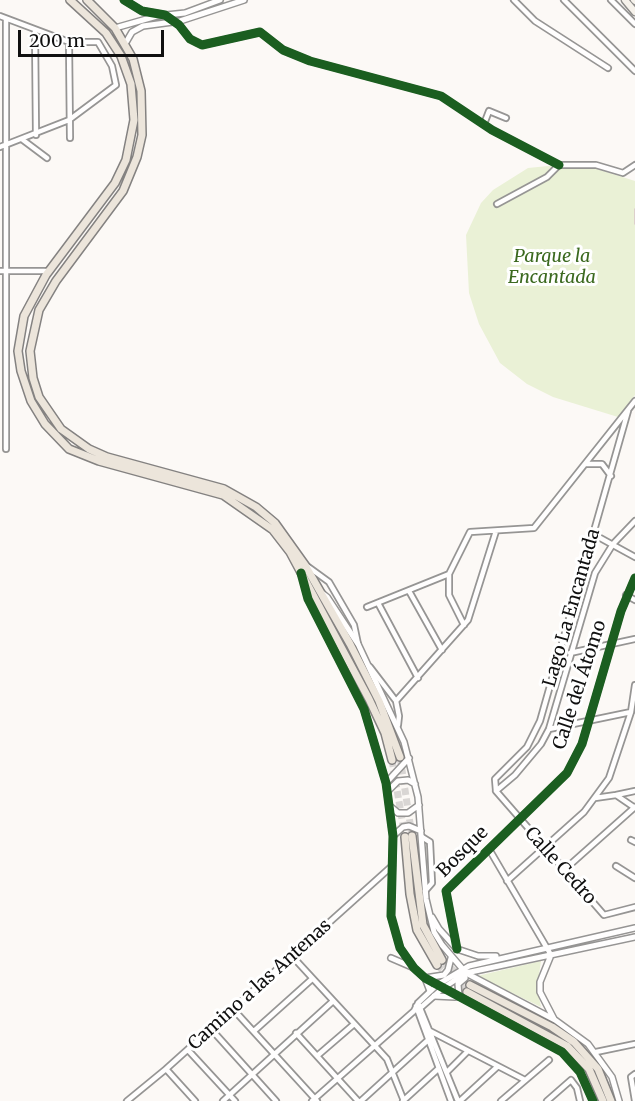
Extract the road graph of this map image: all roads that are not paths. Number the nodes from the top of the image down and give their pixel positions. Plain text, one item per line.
1 (70, 0) edge
2 (87, 0) edge
3 (124, 0) edge
4 (134, 0) edge
5 (220, 0) edge
6 (244, 0) edge
7 (514, 0) edge
8 (564, 0) edge
9 (611, 0) edge
10 (625, 0) edge
11 (209, 4) junction
12 (133, 6) junction
13 (212, 10) junction
14 (635, 12) edge
15 (165, 15) junction
16 (0, 16) edge
17 (6, 19) junction
18 (173, 22) junction
19 (635, 24) edge
20 (3, 28) edge
21 (115, 28) junction
22 (35, 32) junction
23 (69, 42) junction
24 (125, 44) junction
25 (3, 61) edge
26 (608, 68) dead end
27 (635, 71) edge
28 (506, 118) dead end
29 (69, 120) junction
30 (484, 124) junction
31 (36, 135) junction
32 (70, 138) dead end
33 (23, 140) junction
34 (2, 147) edge
35 (47, 158) dead end
36 (559, 165) junction
37 (635, 165) edge
38 (2, 182) edge
39 (497, 204) dead end
40 (2, 211) edge
41 (2, 241) edge
42 (3, 271) edge
43 (49, 271) junction
44 (3, 303) edge
45 (3, 336) edge
46 (3, 369) edge
47 (635, 400) edge
48 (3, 401) edge
49 (628, 411) junction
50 (3, 434) edge
51 (6, 449) dead end
52 (587, 464) junction
53 (611, 476) junction
54 (635, 521) edge
55 (496, 531) junction
56 (593, 534) junction
57 (613, 544) junction
58 (635, 557) edge
59 (305, 565) junction
60 (301, 573) junction
61 (449, 574) junction
62 (635, 578) edge
63 (318, 590) junction
64 (409, 591) junction
65 (626, 595) junction
66 (635, 600) edge
67 (378, 603) junction
68 (367, 607) dead end
69 (464, 625) junction
70 (564, 633) junction
71 (575, 636) junction
72 (635, 639) edge
73 (358, 644) junction
74 (611, 645) junction
75 (442, 650) junction
76 (570, 653) junction
77 (370, 667) junction
78 (418, 678) junction
79 (635, 685) edge
80 (396, 701) junction
81 (631, 712) junction
82 (589, 721) junction
83 (398, 725) junction
84 (549, 729) junction
85 (409, 758) junction
86 (386, 783) junction
87 (416, 785) junction
88 (496, 791) junction
89 (635, 791) edge
90 (388, 792) junction
91 (616, 795) junction
92 (595, 798) junction
93 (419, 805) junction
94 (390, 806) junction
95 (635, 808) edge
96 (518, 819) junction
97 (422, 834) junction
98 (393, 836) junction
99 (409, 837) tunnel mouth
100 (543, 848) junction
101 (489, 849) junction
102 (392, 866) junction
103 (616, 866) dead end
104 (563, 871) junction
105 (635, 878) edge
106 (507, 881) junction
107 (635, 907) edge
108 (428, 909) junction
109 (635, 928) edge
110 (635, 937) edge
111 (546, 947) junction
112 (457, 949) junction
113 (550, 955) junction
114 (292, 956) junction
115 (507, 956) junction
116 (391, 958) dead end
117 (451, 958) junction
118 (439, 962) tunnel mouth
119 (414, 968) junction
120 (463, 971) junction
121 (472, 977) junction
122 (425, 978) junction
123 (312, 979) junction
124 (437, 985) junction
125 (443, 988) junction
126 (432, 994) junction
127 (459, 998) junction
128 (332, 1002) junction
129 (417, 1008) junction
130 (233, 1009) junction
131 (555, 1020) junction
132 (352, 1025) junction
133 (211, 1029) junction
134 (254, 1031) junction
135 (430, 1031) junction
136 (296, 1034) junction
137 (427, 1041) junction
138 (635, 1044) edge
139 (374, 1046) junction
140 (188, 1050) junction
141 (468, 1051) junction
142 (596, 1052) junction
143 (274, 1054) junction
144 (317, 1056) junction
145 (549, 1060) dead end
146 (497, 1067) junction
147 (166, 1069) junction
148 (393, 1070) junction
149 (438, 1070) junction
150 (447, 1072) junction
151 (634, 1074) edge
152 (252, 1075) junction
153 (337, 1078) junction
154 (525, 1080) junction
155 (230, 1095) junction
156 (314, 1100) edge
157 (128, 1101) edge
158 (195, 1101) edge
159 (223, 1101) edge
160 (235, 1101) edge
161 (276, 1101) edge
162 (359, 1101) edge
163 (404, 1101) edge
164 (451, 1101) edge
165 (459, 1101) edge
166 (501, 1101) edge
167 (547, 1101) edge
168 (580, 1101) edge
169 (593, 1101) edge
170 (603, 1101) edge
171 (611, 1101) edge
172 (619, 1101) edge
173 (634, 1101) edge

1 - 43 main road
2 - 21 main road
3 - 12 street
4 - 12 street
5 - 11 street
6 - 13 street
7 - 26 street
8 - 27 street
9 - 19 street
10 - 14 main road
11 - 13 street
11 - 15 street
12 - 15 street
13 - 18 street
15 - 18 street
15 - 21 street
16 - 17 street
17 - 20 street
17 - 22 street
18 - 24 street
18 - 30 street
20 - 25 street
21 - 24 main road
22 - 23 street
22 - 31 street
23 - 29 street
23 - 29 street
24 - 59 main road
25 - 34 street
28 - 30 street
29 - 31 street
29 - 32 street
30 - 36 street
31 - 33 street
33 - 34 street
33 - 35 street
34 - 38 street
36 - 37 street
36 - 39 street
38 - 40 street
40 - 41 street
41 - 42 street
42 - 43 street
42 - 44 street
43 - 60 main road
44 - 45 street
45 - 46 street
46 - 48 street
47 - 49 street
48 - 50 street
49 - 52 street
49 - 53 street, Lago La Encantada
50 - 51 street
52 - 53 street
52 - 55 street
53 - 56 street, Lago La Encantada
54 - 57 street
55 - 61 street
55 - 69 street
56 - 57 street
56 - 70 street, Lago La Encantada
57 - 58 street
57 - 71 street
59 - 63 main road
59 - 73 street
60 - 63 main road
60 - 86 street
61 - 64 street
61 - 69 street
62 - 65 street, Calle del Átomo
63 - 73 street
64 - 67 street
64 - 75 street
65 - 66 street
65 - 74 street, Calle del Átomo
67 - 68 street
67 - 78 street
69 - 75 street
70 - 71 street
70 - 88 street, Lago La Encantada
71 - 76 street
72 - 74 street
73 - 77 street
74 - 76 street
74 - 82 street, Calle del Átomo
75 - 78 street
76 - 84 street
77 - 80 street
77 - 83 street
78 - 80 street
79 - 81 street
80 - 83 street
81 - 82 street
81 - 92 street
82 - 84 street
82 - 96 street, Calle del Átomo
83 - 85 street
84 - 88 street
85 - 86 street
85 - 87 street
86 - 90 street
87 - 90 street
87 - 93 street
88 - 96 street, Calle Cedro
89 - 91 street
90 - 94 street
91 - 92 street
91 - 95 street
92 - 100 street
93 - 94 street
93 - 97 street
94 - 98 street
95 - 104 street
96 - 100 street, Calle Cedro
96 - 101 street, Bosque
97 - 98 street
97 - 108 street
98 - 102 street
99 - 118 main road
100 - 104 street, Calle Cedro
100 - 106 street
101 - 106 street
101 - 112 street, Bosque
102 - 114 street, Camino a las Antenas
102 - 119 street
103 - 105 street
104 - 107 street, Calle Cedro
106 - 111 street
108 - 112 street
108 - 117 street
109 - 111 street
110 - 113 street
111 - 113 street
111 - 115 street
112 - 115 street
113 - 120 street
113 - 131 street
114 - 123 street
114 - 130 street, Camino a las Antenas
115 - 120 street
116 - 119 street
117 - 120 street
117 - 122 street
119 - 122 street
120 - 121 street
120 - 124 street
120 - 125 street
121 - 127 street
121 - 131 street
122 - 124 street
122 - 126 street
123 - 128 street
123 - 134 street
124 - 125 street
124 - 126 street
125 - 126 street
125 - 127 street
126 - 127 street
126 - 129 street
127 - 169 street
128 - 132 street
128 - 136 street
129 - 135 street
129 - 137 street
129 - 139 street
130 - 133 street, Camino a las Antenas
130 - 134 street
131 - 142 street
132 - 139 street
132 - 144 street
133 - 140 street, Camino a las Antenas
133 - 152 street
134 - 143 street
135 - 141 street
135 - 150 street
136 - 143 street
136 - 144 street
137 - 148 street
137 - 149 street
138 - 142 street
139 - 148 street
139 - 153 street
140 - 147 street, Camino a las Antenas
140 - 155 street
141 - 146 street
141 - 150 street
142 - 172 street
143 - 152 street
143 - 156 street
144 - 153 street
145 - 154 street
146 - 154 street
146 - 165 street
147 - 157 street, Camino a las Antenas
147 - 158 street
148 - 162 street
148 - 163 street
149 - 163 street
149 - 164 street
150 - 165 street
151 - 173 street
152 - 155 street
152 - 161 street
153 - 156 street
153 - 162 street
154 - 166 street
155 - 159 street
155 - 160 street
167 - 168 street
170 - 171 main road

